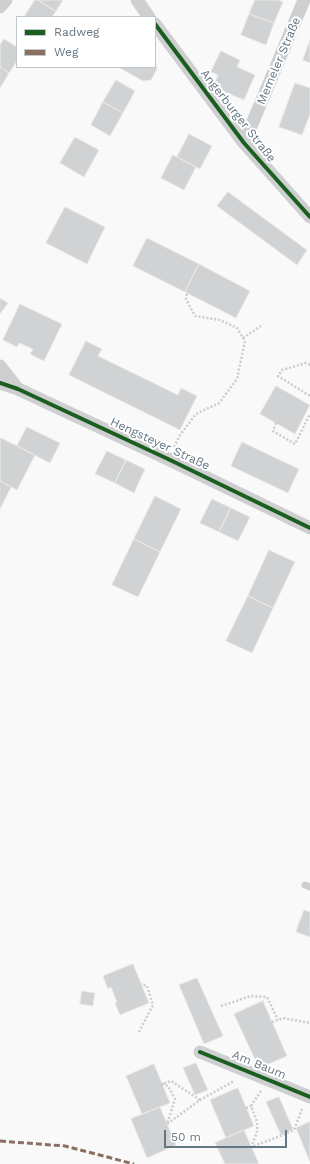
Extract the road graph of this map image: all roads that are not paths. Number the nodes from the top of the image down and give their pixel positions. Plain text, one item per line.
1 (6, 0) edge
2 (137, 0) edge
3 (304, 0) edge
4 (0, 7) edge
5 (149, 16) edge
6 (156, 25) edge
7 (244, 143) junction
8 (310, 217) edge
9 (0, 366) edge
10 (0, 383) edge
11 (18, 389) junction
12 (310, 528) edge
13 (200, 1052) dead end
14 (309, 1096) edge

1 - 4 street
2 - 5 street
3 - 7 street, Memeler Straße
6 - 7 street, Angerburger Straße
7 - 8 street, Angerburger Straße
9 - 11 street
10 - 11 street, Hengsteyer Straße
11 - 12 street, Hengsteyer Straße
13 - 14 street, Am Baum

